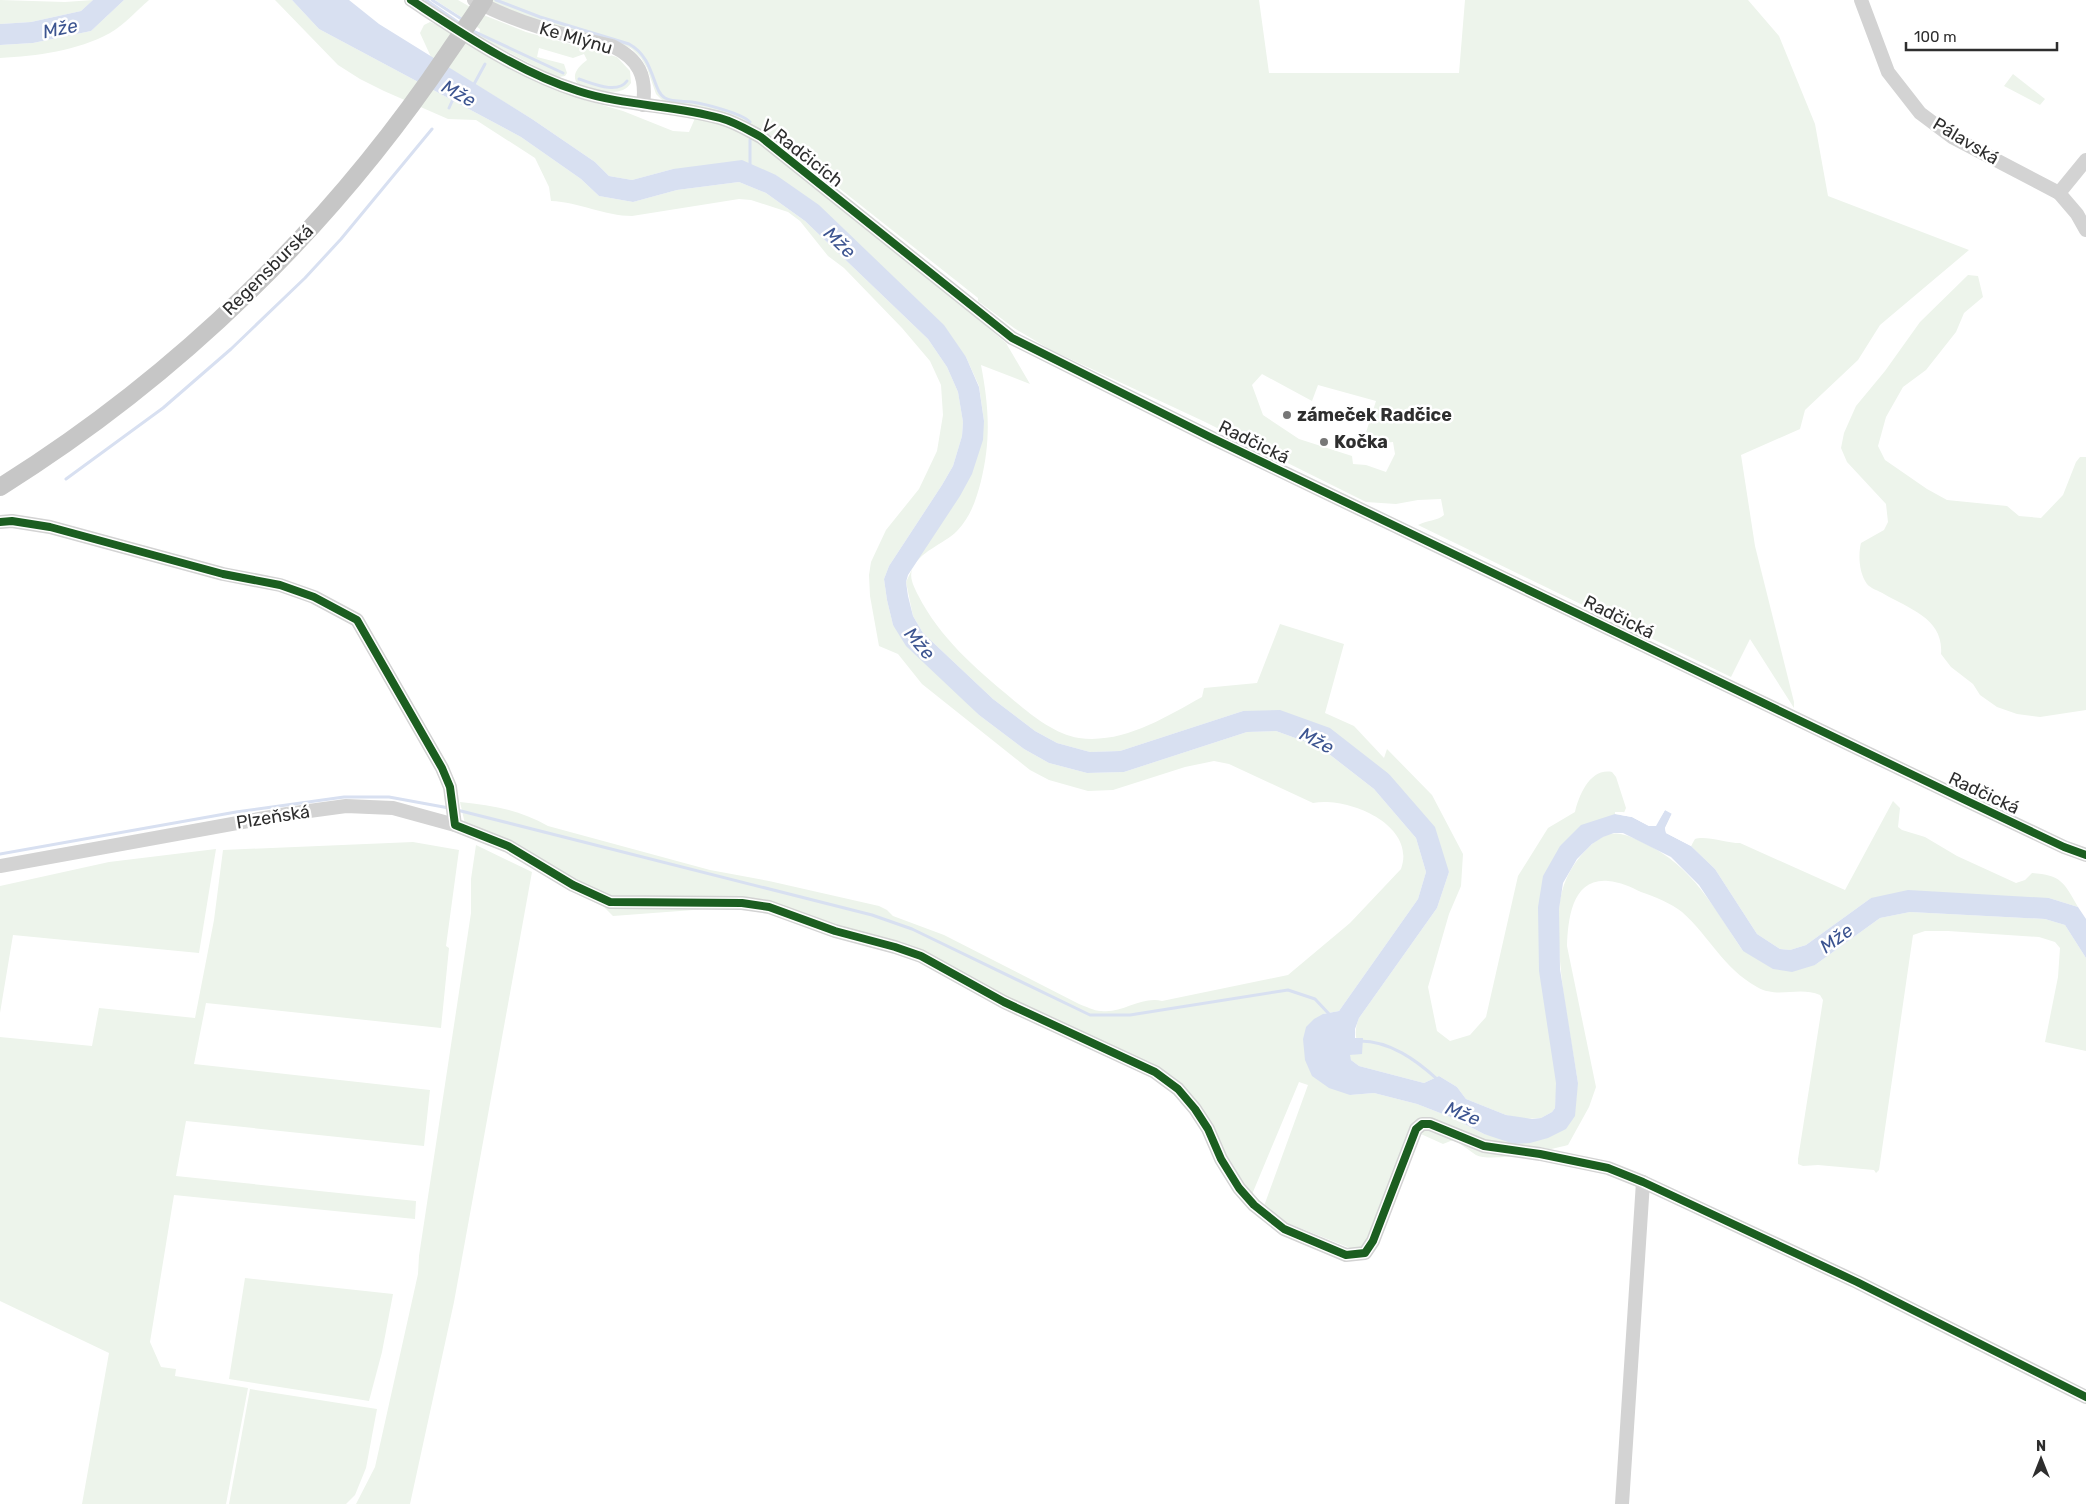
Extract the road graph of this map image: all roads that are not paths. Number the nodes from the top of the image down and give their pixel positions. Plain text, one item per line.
1 (411, 0) edge
2 (474, 0) edge
3 (484, 0) edge
4 (1861, 0) edge
5 (643, 105) junction
6 (2086, 160) edge
7 (2059, 193) junction
8 (2086, 230) edge
9 (1141, 403) joint
10 (0, 487) edge
11 (0, 522) edge
12 (453, 814) junction
13 (2086, 855) edge
14 (0, 866) edge
15 (1644, 1182) junction
16 (2086, 1397) edge
17 (1622, 1504) edge

1 - 5 street, V Radčicích
2 - 5 street, Ke Mlýnu
3 - 10 main road, Regensburská, bridge
4 - 7 street, Pálavská
5 - 9 street, V Radčicích
6 - 7 street
7 - 8 street, Pálavská
9 - 13 street, Radčická
11 - 12 street
12 - 14 street, Plzeňská
12 - 15 street, Plzeňská
15 - 16 street
15 - 17 street

